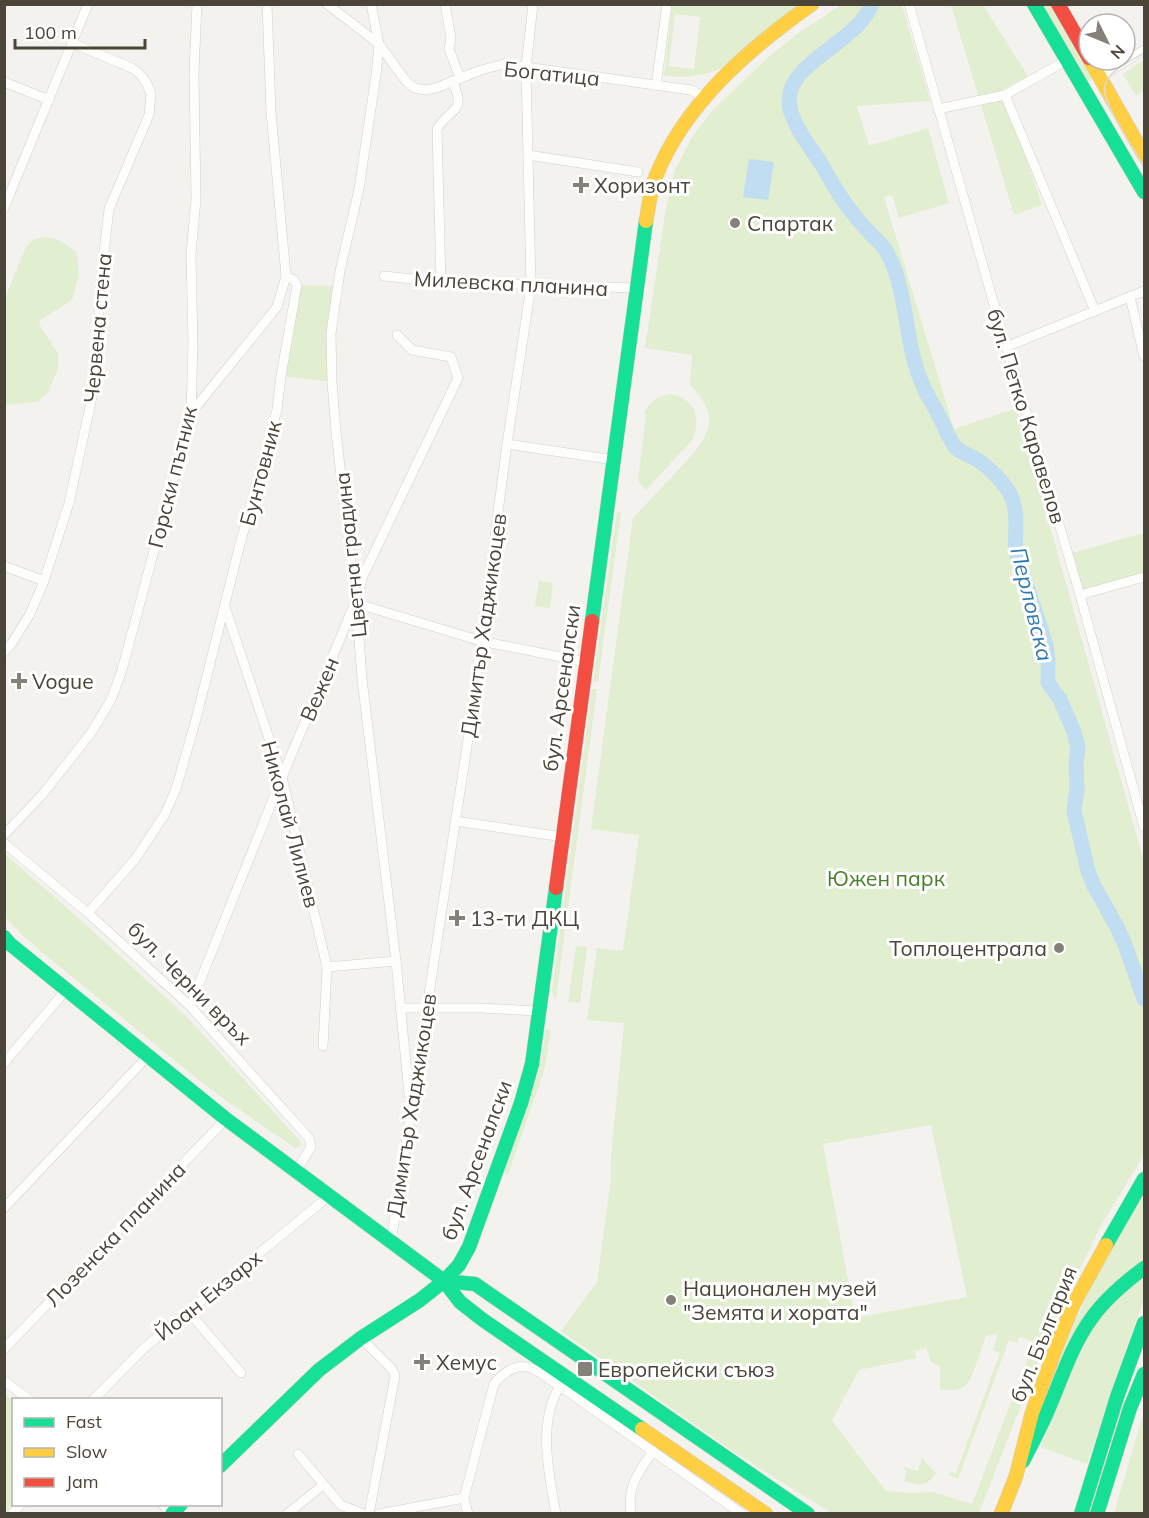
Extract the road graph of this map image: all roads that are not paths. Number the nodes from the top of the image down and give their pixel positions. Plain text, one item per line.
1 (88, 4) edge
2 (197, 4) edge
3 (267, 4) edge
4 (327, 4) edge
5 (371, 4) edge
6 (445, 4) edge
7 (533, 4) edge
8 (812, 4) edge
9 (909, 4) edge
10 (1034, 4) edge
11 (1058, 4) edge
12 (665, 5) edge
13 (1077, 37) edge
14 (72, 43) junction
15 (379, 44) junction
16 (1144, 50) edge
17 (1067, 60) junction
18 (526, 68) junction
19 (1097, 72) edge
20 (1100, 77) junction
21 (456, 80) junction
22 (4, 82) edge
23 (656, 86) junction
24 (1005, 95) junction
25 (705, 98) junction
26 (49, 100) junction
27 (938, 109) junction
28 (528, 155) junction
29 (1144, 155) edge
30 (638, 172) dead end
31 (1144, 192) edge
32 (4, 208) edge
33 (286, 276) junction
34 (384, 276) dead end
35 (441, 282) junction
36 (531, 286) junction
37 (637, 288) junction
38 (1144, 291) edge
39 (1130, 297) junction
40 (1095, 311) junction
41 (397, 335) dead end
42 (1006, 347) junction
43 (1144, 356) edge
44 (191, 413) junction
45 (507, 444) junction
46 (615, 460) junction
47 (4, 566) edge
48 (1144, 577) edge
49 (44, 581) junction
50 (1080, 595) junction
51 (355, 603) junction
52 (225, 607) junction
53 (481, 641) junction
54 (4, 652) edge
55 (586, 662) junction
56 (282, 777) junction
57 (455, 821) junction
58 (1144, 827) edge
59 (4, 836) edge
60 (563, 837) junction
61 (4, 843) edge
62 (88, 913) junction
63 (4, 937) edge
64 (396, 961) junction
65 (327, 967) junction
66 (67, 989) junction
67 (190, 1006) junction
68 (400, 1008) junction
69 (426, 1008) junction
70 (539, 1011) junction
71 (323, 1046) dead end
72 (148, 1056) junction
73 (4, 1063) edge
74 (411, 1108) junction
75 (225, 1119) junction
76 (296, 1171) junction
77 (1144, 1179) edge
78 (329, 1196) junction
79 (4, 1208) edge
80 (391, 1242) junction
81 (1144, 1268) edge
82 (444, 1281) junction
83 (188, 1311) junction
84 (1144, 1323) edge
85 (361, 1338) junction
86 (4, 1349) edge
87 (241, 1373) dead end
88 (1144, 1376) edge
89 (4, 1381) edge
90 (560, 1386) junction
91 (27, 1398) edge
92 (95, 1398) edge
93 (653, 1451) junction
94 (298, 1454) dead end
95 (222, 1464) edge
96 (1016, 1476) junction
97 (323, 1485) junction
98 (464, 1498) junction
99 (736, 1512) edge
100 (287, 1514) edge
101 (363, 1514) edge
102 (369, 1514) edge
103 (380, 1514) edge
104 (468, 1514) edge
105 (556, 1514) edge
106 (631, 1514) edge
107 (766, 1514) edge
108 (808, 1514) edge
109 (1001, 1514) edge
110 (1081, 1514) edge
111 (1097, 1514) edge

1 - 14 street
2 - 44 street, Горски пътник
3 - 33 street, Бунтовник
4 - 15 street, Богатица
5 - 15 street, Цветна градина
6 - 21 street
7 - 18 street, Димитър Хаджикоцев
8 - 25 main road, бул. Арсеналски
9 - 27 street, бул. Петко Каравелов
10 - 17 main road
11 - 13 main road
12 - 23 street
14 - 26 street
14 - 49 street, Червена стена
15 - 21 street, Богатица
15 - 51 street, Цветна градина
16 - 20 street
17 - 24 street
17 - 31 main road
18 - 21 street, Богатица
18 - 23 street, Богатица
18 - 28 street, Димитър Хаджикоцев
19 - 20 main road
20 - 29 main road
21 - 35 street
22 - 26 street
23 - 25 street, Богатица
24 - 27 street
24 - 40 street
25 - 37 main road, бул. Арсеналски
26 - 32 street
27 - 42 street, бул. Петко Каравелов
28 - 30 street
28 - 36 street, Димитър Хаджикоцев
33 - 44 street
33 - 52 street, Бунтовник
34 - 35 street, Милевска планина
35 - 36 street, Милевска планина
36 - 37 street, Милевска планина
36 - 45 street, Димитър Хаджикоцев
37 - 46 main road, бул. Арсеналски
38 - 39 street
39 - 40 street
39 - 43 street
40 - 42 street
41 - 51 street, Вежен
42 - 50 street, бул. Петко Каравелов
44 - 59 street, Горски пътник
45 - 46 street
45 - 53 street, Димитър Хаджикоцев
46 - 55 main road, бул. Арсеналски
47 - 49 street
48 - 50 street
49 - 54 street, Червена стена
50 - 58 street, бул. Петко Каравелов
51 - 53 street
51 - 56 street, Вежен
51 - 64 street, Цветна градина
52 - 56 street, Николай Лилиев
52 - 62 street, Бунтовник
53 - 55 street
53 - 57 street, Димитър Хаджикоцев
55 - 60 main road, бул. Арсеналски
56 - 65 street, Николай Лилиев
56 - 67 street, Вежен
57 - 60 street
57 - 69 street, Димитър Хаджикоцев
60 - 70 main road, бул. Арсеналски
61 - 62 street, бул. Черни връх
62 - 67 street, бул. Черни връх
63 - 66 main road
64 - 65 street
64 - 68 street, Цветна градина
65 - 71 street, Николай Лилиев
66 - 72 main road
66 - 73 street
67 - 76 street, бул. Черни връх
68 - 69 street
68 - 74 street, Цветна градина
69 - 70 street
69 - 74 street, Димитър Хаджикоцев
70 - 82 main road, бул. Арсеналски
72 - 75 main road
72 - 79 street
74 - 80 street, Димитър Хаджикоцев
75 - 76 main road
75 - 86 street, Лозенска планина
76 - 78 main road
77 - 96 main road, бул. България
78 - 80 main road
78 - 83 street, Йоан Екзарх
80 - 82 main road
81 - 96 main road
82 - 85 main road, бул. Арсеналски
82 - 107 main road
82 - 108 main road
83 - 87 street
83 - 92 street, Йоан Екзарх
84 - 110 main road
85 - 95 main road, бул. Арсеналски
85 - 102 street
88 - 111 main road
89 - 91 street
90 - 93 street
90 - 98 street
90 - 105 street
93 - 99 street
93 - 106 street
94 - 97 street
96 - 109 main road, бул. България
97 - 100 street
97 - 101 street
98 - 103 street
98 - 104 street

